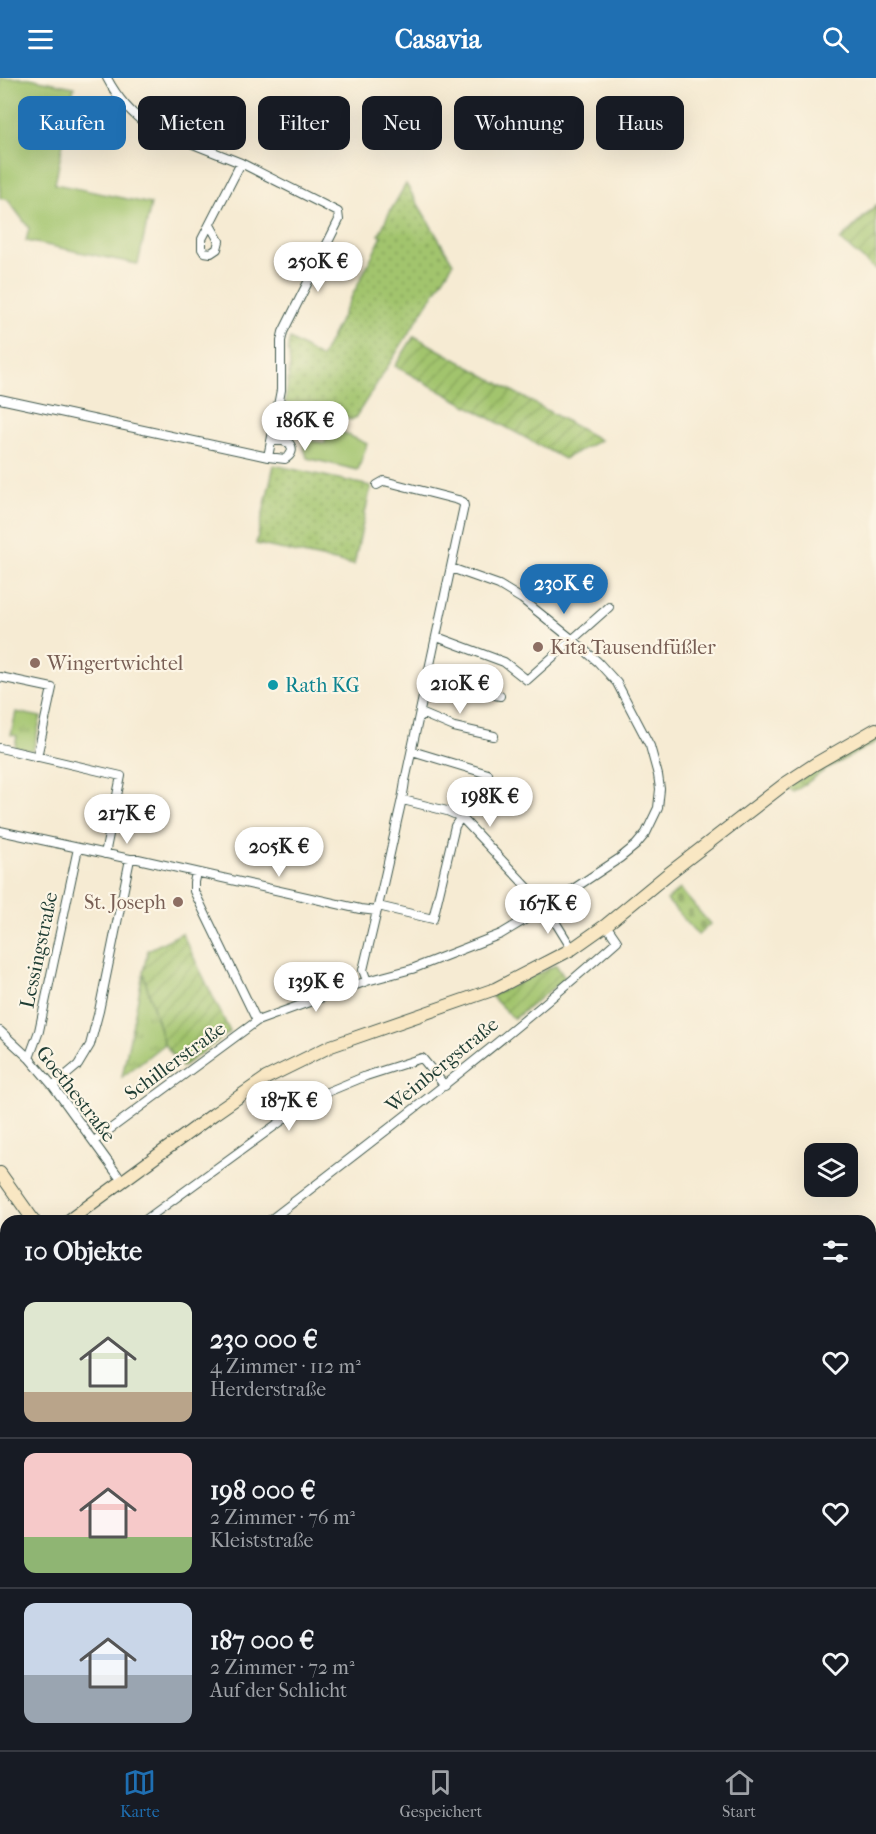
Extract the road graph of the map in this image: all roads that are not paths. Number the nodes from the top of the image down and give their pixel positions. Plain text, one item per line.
1 (107, 78) edge
2 (241, 163) junction
3 (210, 225) dead end
4 (0, 399) edge
5 (271, 441) junction
6 (268, 457) junction
7 (377, 485) dead end
8 (451, 568) junction
9 (609, 607) dead end
10 (437, 637) junction
11 (573, 640) junction
12 (429, 674) junction
13 (0, 677) edge
14 (500, 696) dead end
15 (421, 713) junction
16 (876, 729) edge
17 (494, 736) dead end
18 (0, 748) edge
19 (412, 751) junction
20 (37, 757) junction
21 (488, 774) dead end
22 (403, 800) junction
23 (461, 818) junction
24 (0, 831) edge
25 (78, 848) junction
26 (105, 854) junction
27 (130, 859) junction
28 (196, 873) junction
29 (546, 907) junction
30 (377, 908) junction
31 (606, 925) junction
32 (572, 949) junction
33 (367, 981) junction
34 (257, 1021) junction
35 (0, 1031) edge
36 (29, 1058) junction
37 (53, 1086) junction
38 (445, 1086) junction
39 (94, 1141) junction
40 (0, 1173) edge
41 (122, 1181) junction
42 (30, 1215) edge
43 (76, 1215) edge
44 (152, 1215) edge
45 (277, 1215) edge

1 - 2 street
2 - 3 street
2 - 5 street
4 - 6 street
5 - 6 street
5 - 6 street
7 - 8 street
8 - 10 street
8 - 11 street, Schillerstraße
9 - 11 street
10 - 11 street
10 - 12 street
11 - 29 street, Schillerstraße
12 - 14 street
12 - 15 street
13 - 20 street
15 - 17 street
15 - 19 street
16 - 31 main road
18 - 20 street
19 - 21 street
19 - 22 street
20 - 26 street
22 - 23 street
22 - 30 street
23 - 29 street
23 - 30 street
24 - 25 street
25 - 26 street
25 - 36 street, Lessingstraße
26 - 27 street
27 - 28 street
27 - 37 street
28 - 30 street
28 - 34 street
29 - 32 street
29 - 33 street, Schillerstraße
30 - 33 street
31 - 32 main road
31 - 38 street, Weinbergstraße
32 - 41 main road
33 - 34 street, Schillerstraße
34 - 39 street, Schillerstraße
35 - 36 street, Goethestraße
36 - 37 street, Goethestraße
37 - 39 street, Goethestraße
38 - 44 street
38 - 45 street, Weinbergstraße
39 - 41 street, Goethestraße
40 - 42 main road
41 - 43 main road

